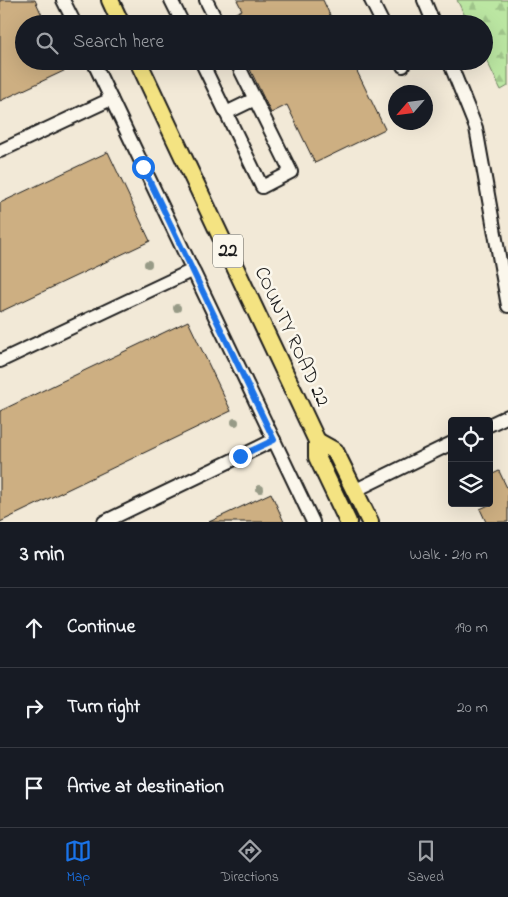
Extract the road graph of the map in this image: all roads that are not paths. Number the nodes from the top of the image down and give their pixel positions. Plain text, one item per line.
1 (63, 0) edge
2 (110, 0) edge
3 (172, 0) edge
4 (206, 0) edge
5 (371, 0) edge
6 (424, 0) edge
7 (70, 15) edge
8 (117, 15) edge
9 (179, 15) edge
10 (214, 15) edge
11 (378, 15) edge
12 (430, 15) edge
13 (97, 70) edge
14 (142, 70) edge
15 (205, 70) edge
16 (240, 70) edge
17 (453, 70) edge
18 (110, 99) junction
19 (255, 99) junction
20 (226, 113) junction
21 (0, 152) edge
22 (193, 270) junction
23 (508, 306) edge
24 (0, 361) edge
25 (508, 416) edge
26 (493, 422) edge
27 (274, 440) junction
28 (317, 441) junction
29 (448, 445) edge
30 (354, 491) junction
31 (104, 522) edge
32 (313, 522) edge
33 (348, 522) edge
34 (370, 522) edge

1 - 7 street
2 - 8 main road
3 - 9 street
4 - 10 street
5 - 11 street
6 - 12 street
13 - 18 street
14 - 28 main road, COUNTY ROAD 22 / 22
15 - 20 street
16 - 19 street
17 - 23 street
18 - 21 street
18 - 22 street
19 - 20 street
19 - 20 street
22 - 24 street
22 - 27 street
25 - 26 street
27 - 31 street
27 - 32 street
28 - 30 main road, COUNTY ROAD 22 / 22
28 - 33 main road, COUNTY ROAD 22 / 22
29 - 30 street
30 - 34 main road, COUNTY ROAD 22 / 22

